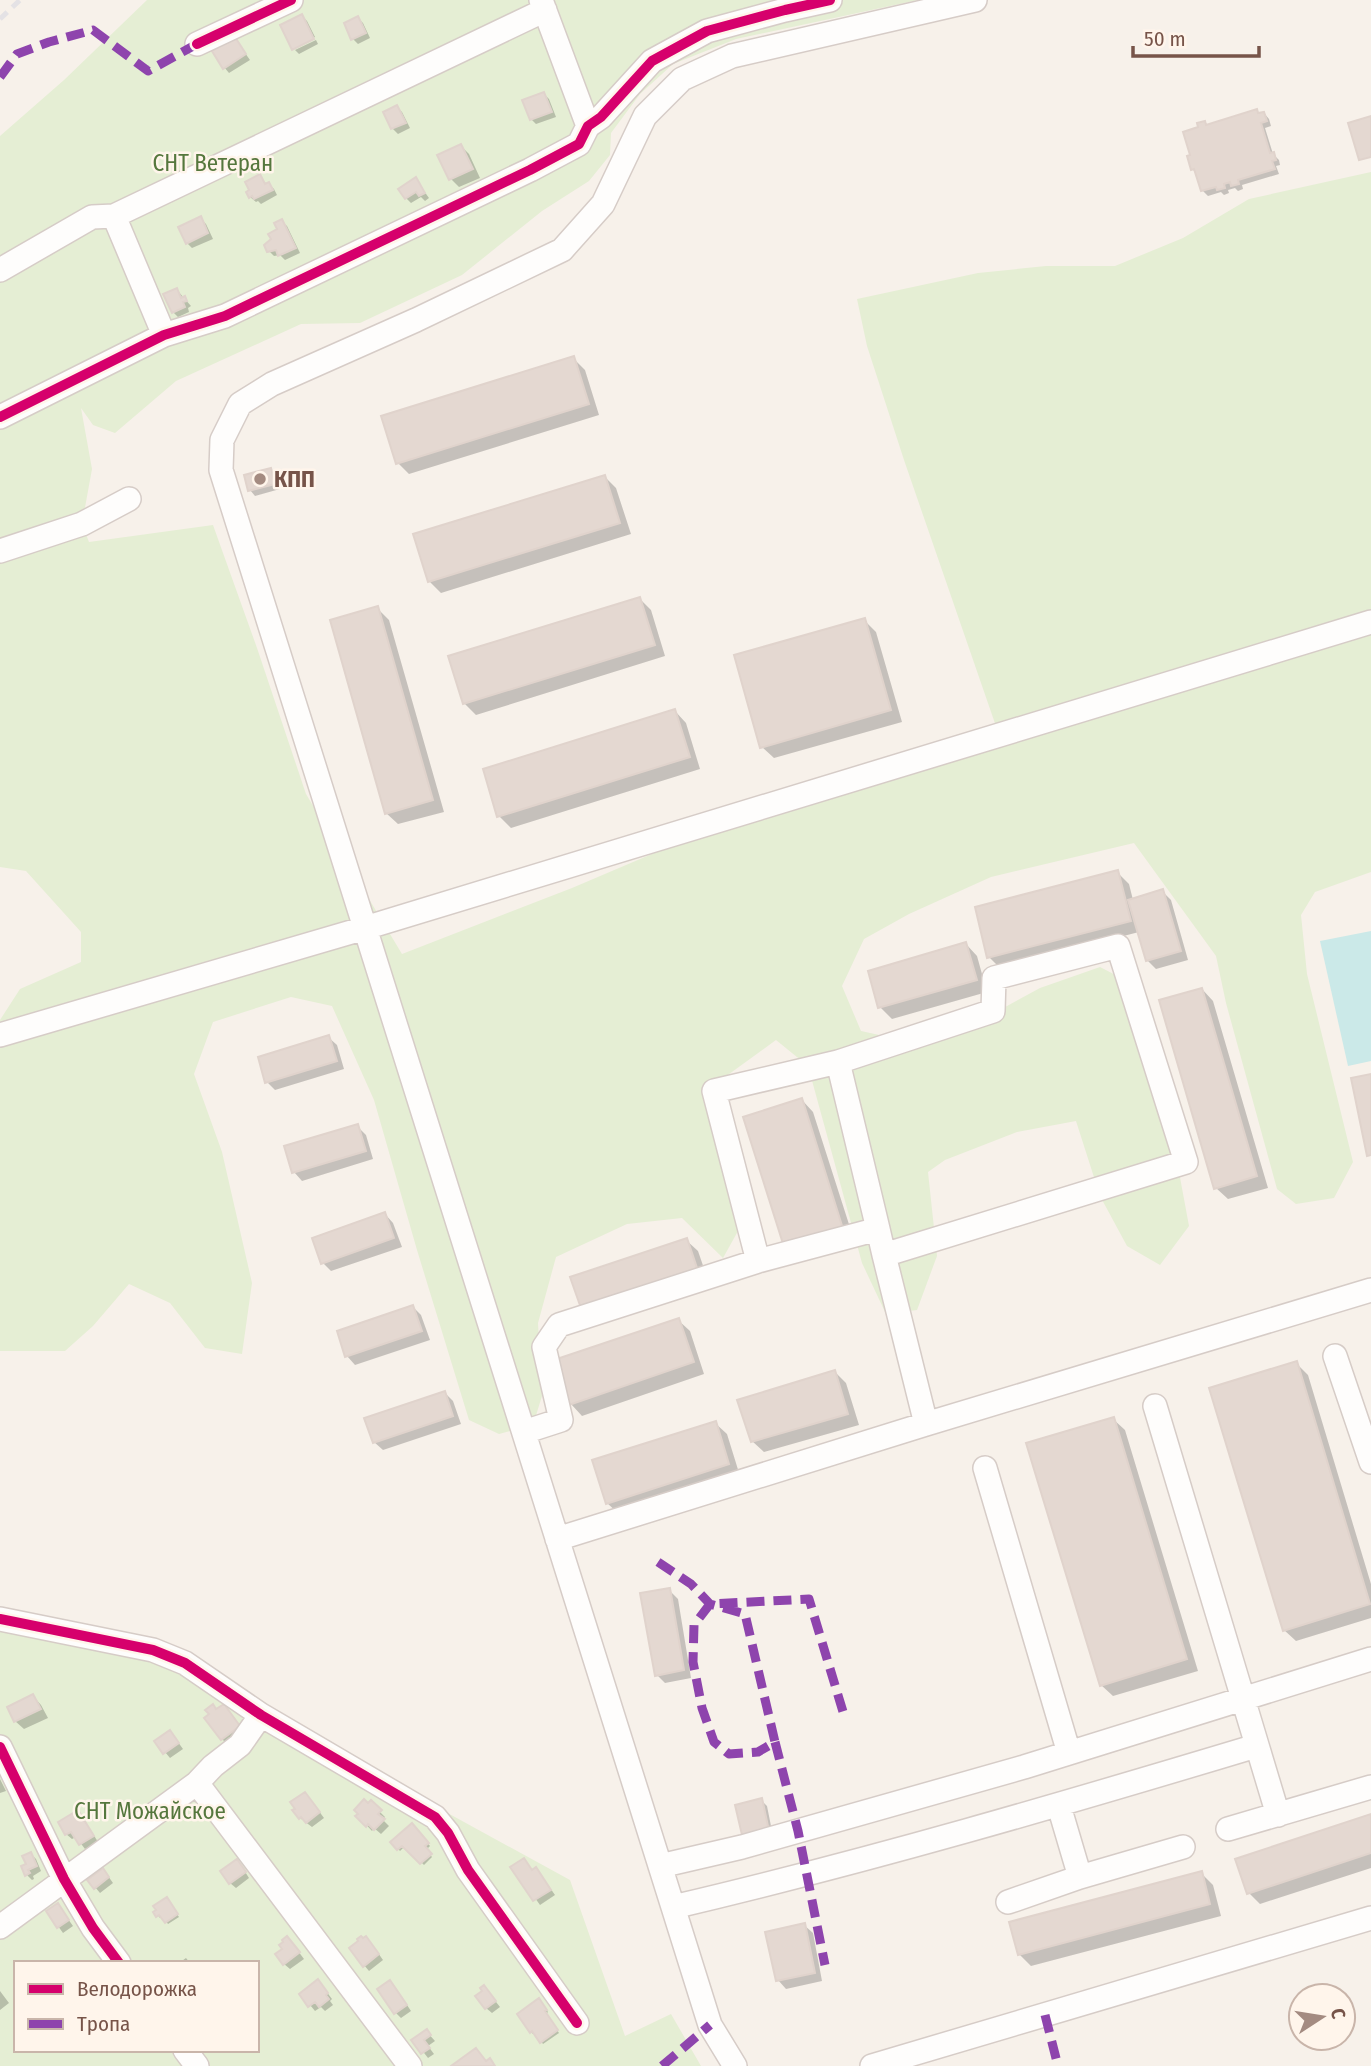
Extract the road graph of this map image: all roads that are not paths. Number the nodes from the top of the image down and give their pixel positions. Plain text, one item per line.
1 (291, 0) edge
2 (830, 0) edge
3 (975, 0) edge
4 (543, 5) edge
5 (197, 44) dead end
6 (588, 126) junction
7 (114, 216) junction
8 (0, 270) edge
9 (164, 335) junction
10 (0, 417) edge
11 (129, 499) dead end
12 (0, 551) edge
13 (1371, 622) edge
14 (365, 928) junction
15 (0, 1035) edge
16 (838, 1062) junction
17 (878, 1229) junction
18 (884, 1255) junction
19 (758, 1261) junction
20 (1371, 1290) edge
21 (1335, 1356) dead end
22 (1155, 1406) dead end
23 (926, 1424) junction
24 (524, 1432) junction
25 (1371, 1462) edge
26 (985, 1468) dead end
27 (557, 1539) junction
28 (0, 1619) edge
29 (1371, 1659) edge
30 (1242, 1700) junction
31 (261, 1715) junction
32 (1256, 1746) junction
33 (0, 1747) edge
34 (1069, 1753) junction
35 (197, 1783) junction
36 (1371, 1787) edge
37 (1059, 1806) junction
38 (1278, 1815) junction
39 (1227, 1829) dead end
40 (1183, 1847) dead end
41 (660, 1866) junction
42 (1080, 1877) junction
43 (64, 1879) junction
44 (1008, 1902) dead end
45 (673, 1907) junction
46 (1371, 1918) edge
47 (0, 1927) edge
48 (118, 1961) edge
49 (577, 2023) dead end
50 (410, 2066) edge
51 (735, 2066) edge
52 (872, 2066) edge

1 - 5 street
2 - 6 street
3 - 14 street
4 - 6 street
4 - 7 street
6 - 9 street
7 - 8 street
7 - 9 street
9 - 10 street
11 - 12 street
13 - 14 street
14 - 15 street
14 - 24 street
16 - 17 street
16 - 18 street
16 - 19 street
17 - 18 street
17 - 19 street
18 - 23 street
19 - 24 street
20 - 23 street
21 - 25 street
22 - 30 street
23 - 27 street
24 - 27 street
26 - 34 street
27 - 41 street
28 - 31 street
29 - 30 street
30 - 32 street
30 - 34 street
31 - 35 street
31 - 49 street
32 - 37 street
32 - 38 street
33 - 43 street
34 - 41 street
35 - 43 street
35 - 50 street
36 - 38 street
37 - 42 street
37 - 45 street
38 - 39 street
40 - 42 street
41 - 45 street
42 - 44 street
43 - 47 street
43 - 48 street
45 - 51 street
46 - 52 street

